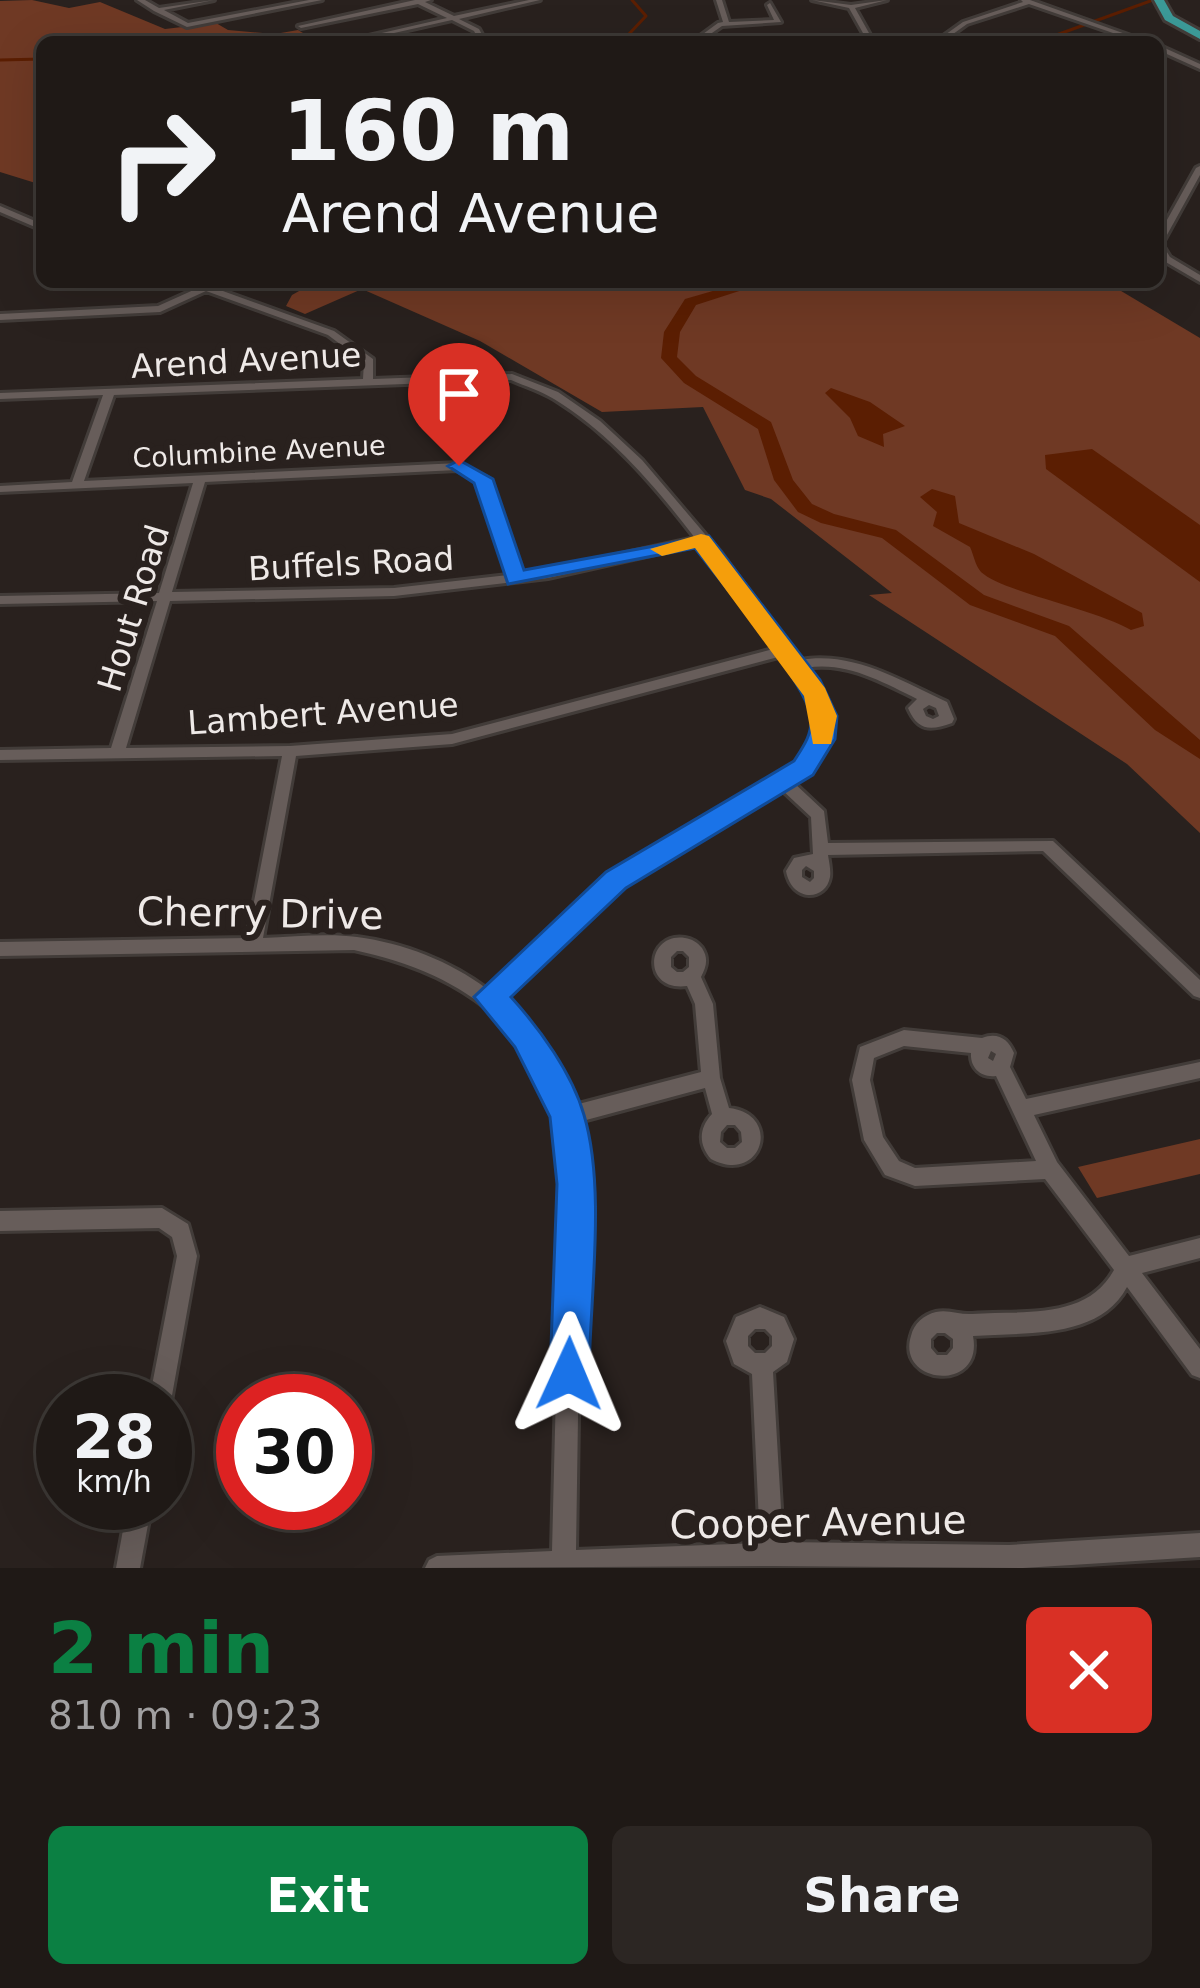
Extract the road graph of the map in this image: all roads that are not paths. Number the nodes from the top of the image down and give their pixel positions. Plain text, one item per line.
1 (140, 0) edge
2 (211, 0) edge
3 (320, 0) edge
4 (538, 0) edge
5 (718, 0) edge
6 (815, 0) edge
7 (884, 0) edge
8 (1159, 0) edge
9 (1170, 0) edge
10 (420, 1) edge
11 (1026, 1) edge
12 (471, 5) dead end
13 (770, 5) dead end
14 (851, 7) junction
15 (502, 8) junction
16 (156, 10) junction
17 (452, 18) junction
18 (726, 23) junction
19 (301, 26) dead end
20 (1200, 33) edge
21 (369, 36) edge
22 (480, 36) edge
23 (704, 36) edge
24 (868, 36) edge
25 (947, 36) edge
26 (1128, 36) edge
27 (1164, 49) edge
28 (1200, 67) edge
29 (1200, 168) edge
30 (0, 208) edge
31 (36, 224) edge
32 (1164, 231) edge
33 (1164, 253) edge
34 (1200, 279) edge
35 (206, 288) joint
36 (0, 316) edge
37 (368, 382) junction
38 (109, 394) junction
39 (0, 396) edge
40 (200, 479) junction
41 (77, 485) junction
42 (0, 489) edge
43 (701, 540) junction
44 (516, 579) junction
45 (165, 598) junction
46 (0, 600) edge
47 (789, 658) junction
48 (926, 700) dead end
49 (290, 751) junction
50 (117, 753) junction
51 (0, 755) edge
52 (784, 782) junction
53 (254, 943) junction
54 (0, 949) edge
55 (692, 976) dead end
56 (1200, 991) edge
57 (490, 997) junction
58 (1200, 1070) edge
59 (711, 1078) junction
60 (1021, 1109) junction
61 (567, 1116) junction
62 (722, 1118) dead end
63 (1050, 1169) junction
64 (0, 1221) edge
65 (1200, 1248) edge
66 (1126, 1267) junction
67 (953, 1327) dead end
68 (762, 1366) dead end
69 (1200, 1367) edge
70 (165, 1374) edge
71 (135, 1530) edge
72 (1200, 1546) edge
73 (772, 1554) junction
74 (1011, 1562) edge
75 (564, 1566) edge
76 (128, 1568) edge
77 (437, 1568) edge

1 - 16 street
2 - 16 street
3 - 16 street
4 - 15 street
5 - 18 street
6 - 14 street
7 - 14 street
8 - 20 highway
9 - 20 highway
10 - 17 street
10 - 19 street
11 - 25 street
11 - 26 street
12 - 15 street
13 - 18 street
14 - 24 street
15 - 17 street
17 - 21 street
17 - 22 street
18 - 23 street
27 - 28 street
29 - 32 street
30 - 31 street
33 - 34 street
35 - 36 street
35 - 37 street
37 - 38 street, Arend Avenue
37 - 43 street, Arend Avenue
38 - 39 street, Arend Avenue
38 - 41 street
40 - 41 street, Columbine Avenue
40 - 44 street, Columbine Avenue
40 - 45 street, Hout Road
41 - 42 street, Columbine Avenue
43 - 44 street, Buffels Road
43 - 47 street, Arend Avenue
44 - 45 street, Buffels Road
45 - 46 street, Buffels Road
45 - 50 street, Hout Road
47 - 48 street, Lambert Avenue
47 - 49 street, Lambert Avenue
47 - 52 street, Arend Avenue
49 - 50 street, Lambert Avenue
49 - 53 street
50 - 51 street, Lambert Avenue
52 - 56 street
52 - 57 street, Arend Avenue
53 - 54 street, Cherry Drive
53 - 57 street, Cherry Drive
55 - 59 street
57 - 61 street, Cherry Drive
58 - 60 street
59 - 61 street
59 - 62 street
60 - 63 street
60 - 63 street
61 - 75 street, Cherry Drive
63 - 66 street
64 - 70 street
65 - 66 street
66 - 67 street
66 - 69 street
68 - 73 street
71 - 76 street
72 - 74 street, Cooper Avenue
73 - 74 street, Cooper Avenue
73 - 75 street, Cooper Avenue
75 - 77 street, Cooper Avenue

